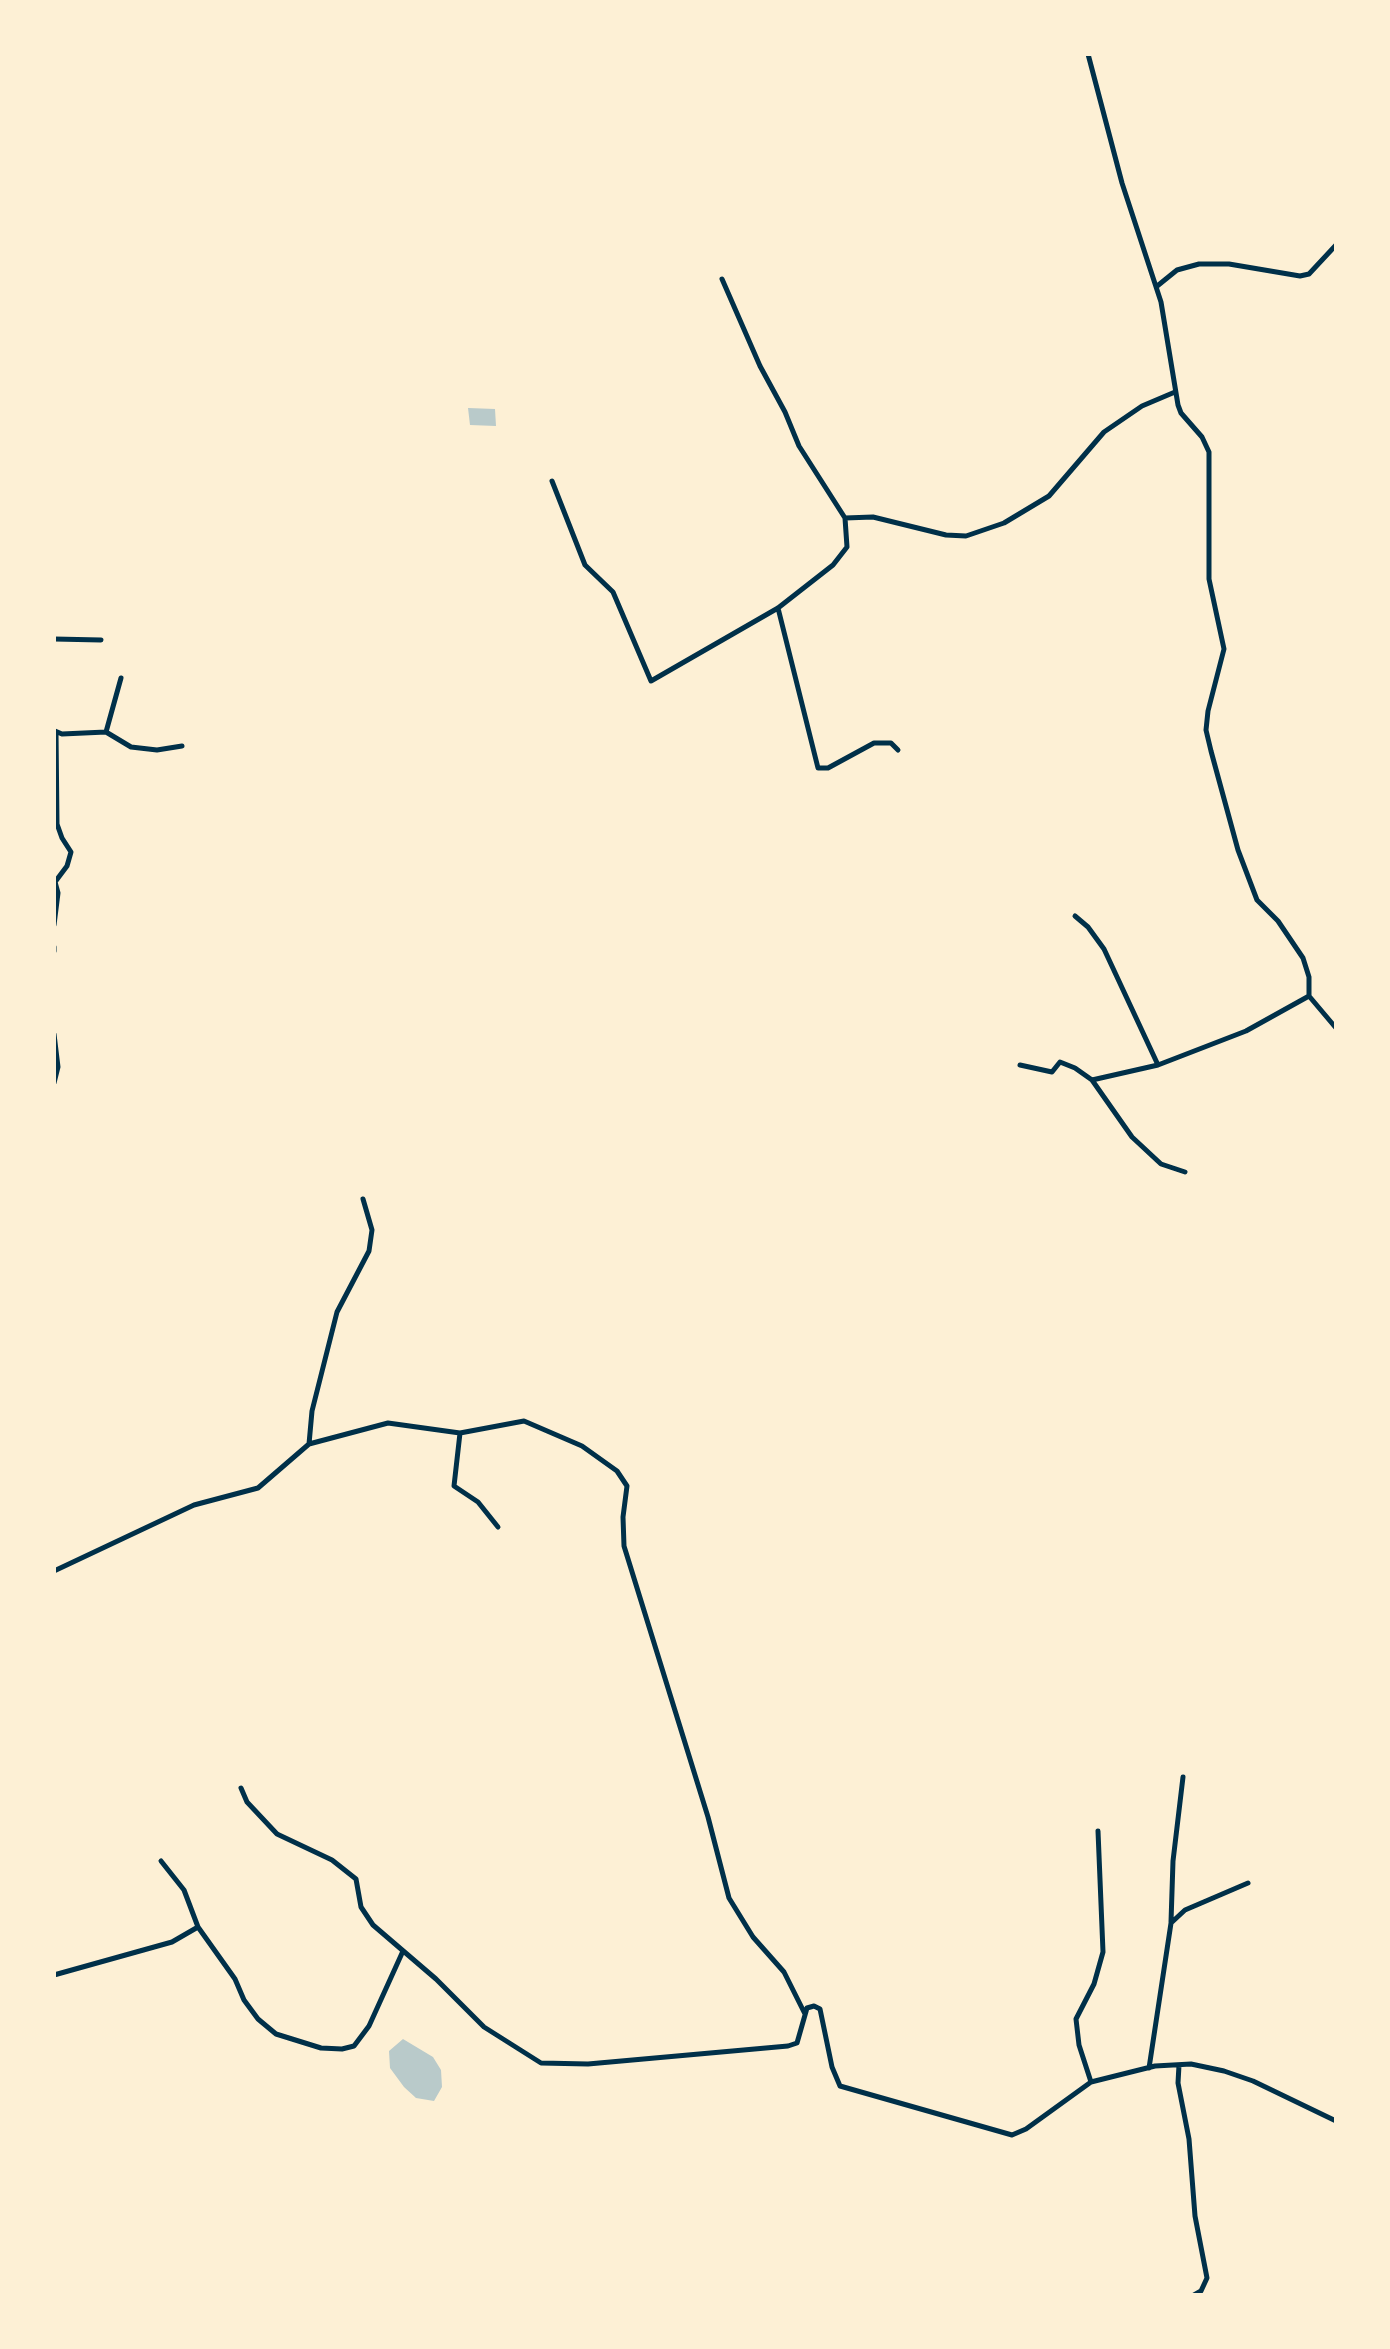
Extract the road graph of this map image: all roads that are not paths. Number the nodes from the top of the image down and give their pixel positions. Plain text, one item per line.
1 (1088, 54) edge
2 (1336, 245) edge
3 (722, 279) dead end
4 (1156, 287) junction
5 (1175, 392) junction
6 (552, 481) dead end
7 (845, 518) junction
8 (778, 608) junction
9 (54, 639) edge
10 (101, 640) dead end
11 (121, 678) dead end
12 (55, 731) edge
13 (106, 732) junction
14 (182, 746) dead end
15 (898, 750) dead end
16 (1075, 916) dead end
17 (54, 925) edge
18 (1309, 996) junction
19 (1336, 1028) edge
20 (54, 1034) edge
21 (1020, 1065) dead end
22 (1158, 1065) junction
23 (1092, 1080) junction
24 (54, 1083) edge
25 (1185, 1172) dead end
26 (363, 1199) dead end
27 (460, 1433) junction
28 (309, 1444) junction
29 (498, 1527) dead end
30 (54, 1571) edge
31 (1183, 1777) dead end
32 (241, 1788) dead end
33 (1098, 1831) dead end
34 (161, 1861) dead end
35 (1248, 1883) dead end
36 (1171, 1923) junction
37 (198, 1927) junction
38 (403, 1951) junction
39 (54, 1975) edge
40 (805, 2015) junction
41 (1179, 2065) junction
42 (1149, 2068) junction
43 (1091, 2082) junction
44 (1336, 2121) edge
45 (1194, 2295) edge

1 - 4 street
2 - 4 street
3 - 7 street
4 - 5 street
5 - 7 street
5 - 18 street
6 - 8 street
7 - 8 street
8 - 15 street
9 - 10 street
11 - 13 street
12 - 13 street
12 - 17 street
13 - 14 street
16 - 22 street
18 - 19 street
18 - 22 street
20 - 24 street
21 - 23 street
22 - 23 street
23 - 25 street
26 - 28 street
27 - 28 street
27 - 29 street
27 - 40 street
28 - 30 street
31 - 36 street
32 - 38 street
33 - 43 street
34 - 37 street
35 - 36 street
36 - 42 street
37 - 38 street
37 - 39 street
38 - 40 street
40 - 43 street
41 - 42 street
41 - 44 street
41 - 45 street
42 - 43 street

